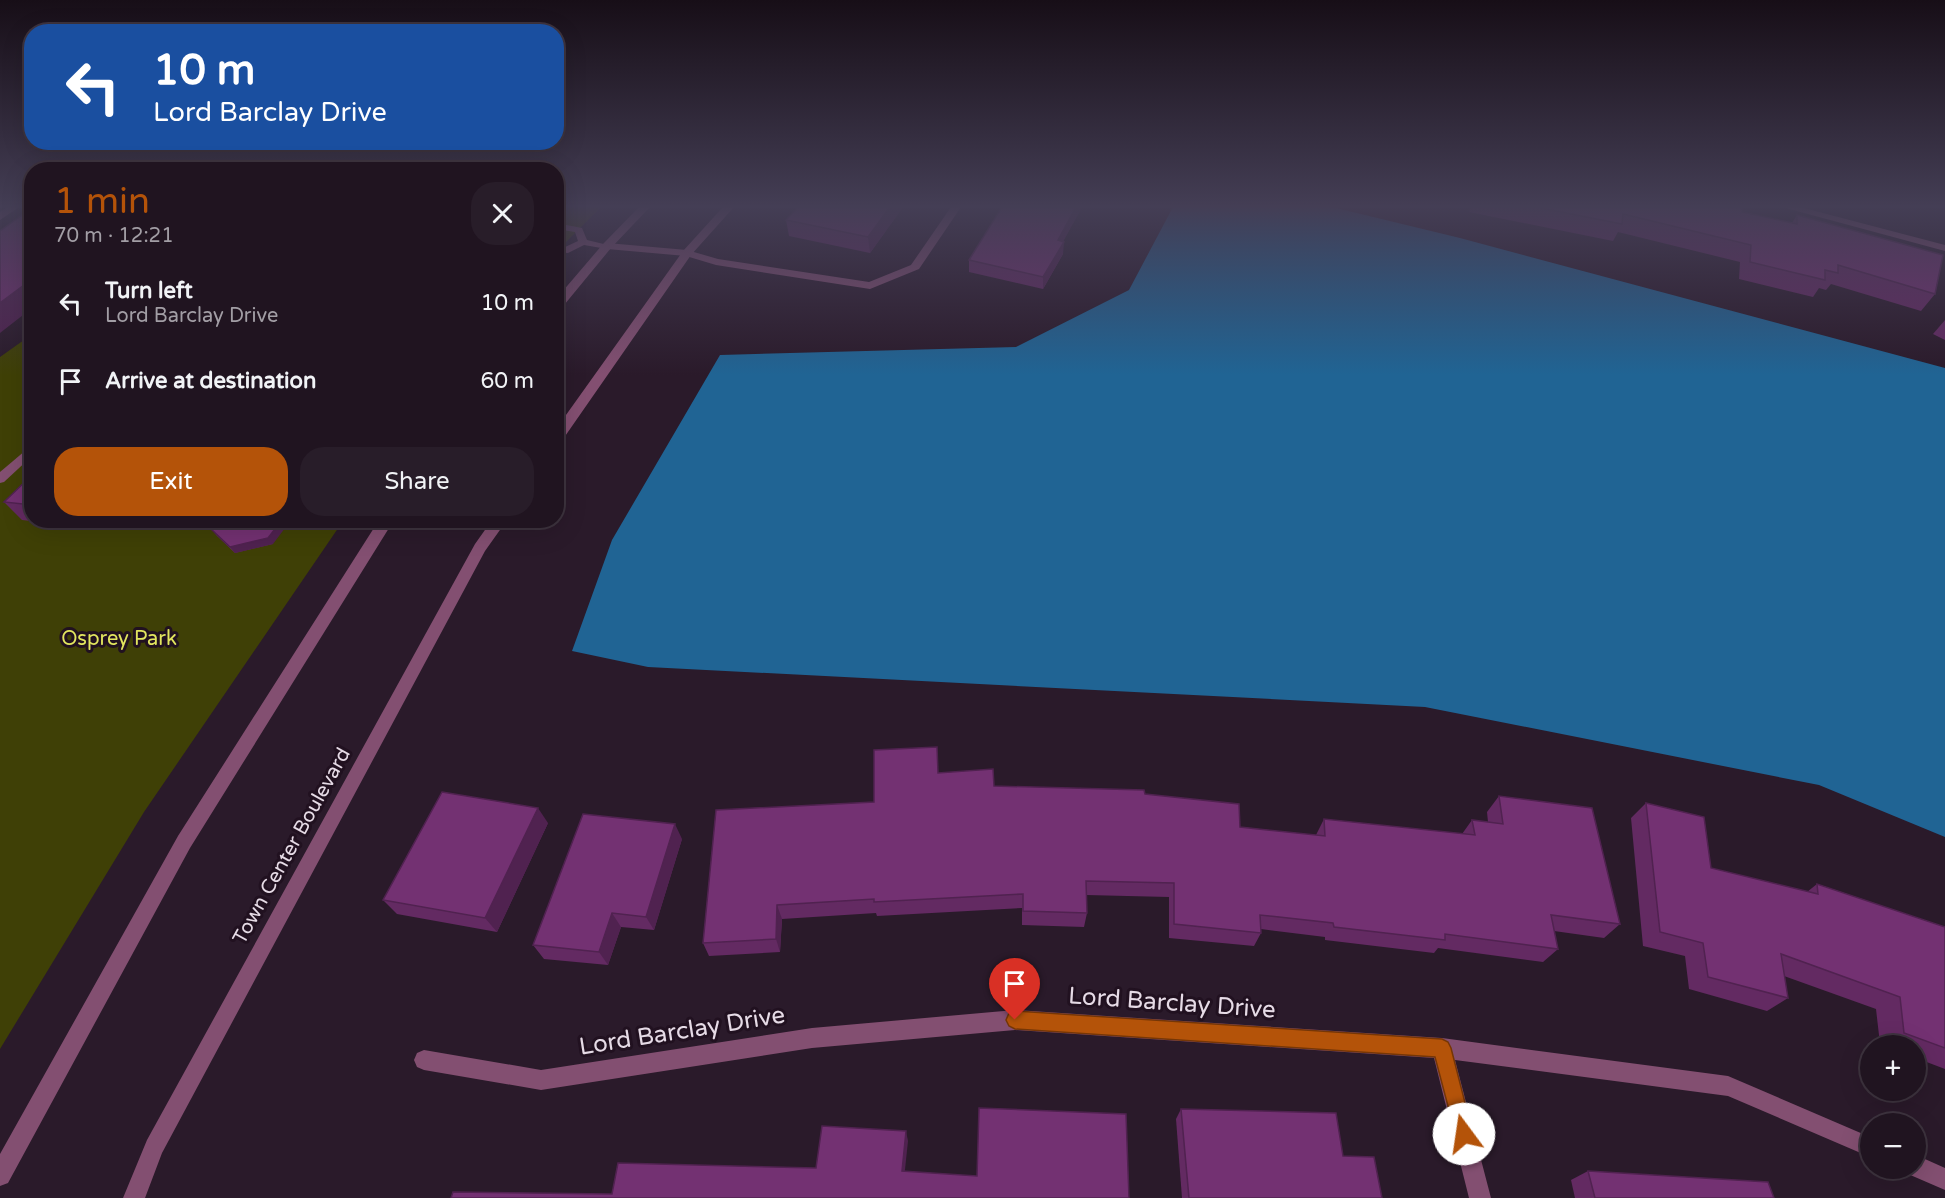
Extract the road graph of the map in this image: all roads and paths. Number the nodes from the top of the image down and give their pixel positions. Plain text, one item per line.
1 (593, 263) edge
2 (680, 263) edge
3 (722, 263) edge
4 (918, 263) edge
5 (564, 297) edge
6 (564, 428) edge
7 (24, 456) edge
8 (0, 479) edge
9 (382, 528) edge
10 (494, 528) edge
11 (1442, 1048) junction
12 (424, 1060) dead end
13 (1860, 1143) edge
14 (1926, 1170) edge
15 (0, 1176) edge
16 (1945, 1179) edge
17 (134, 1198) edge
18 (1480, 1198) edge

1 - 5 street
2 - 6 street
3 - 4 street
7 - 8 lane
9 - 15 street
10 - 17 street, Town Center Boulevard
11 - 12 street, Lord Barclay Drive
11 - 13 street, Lord Barclay Drive
11 - 18 street
14 - 16 street

